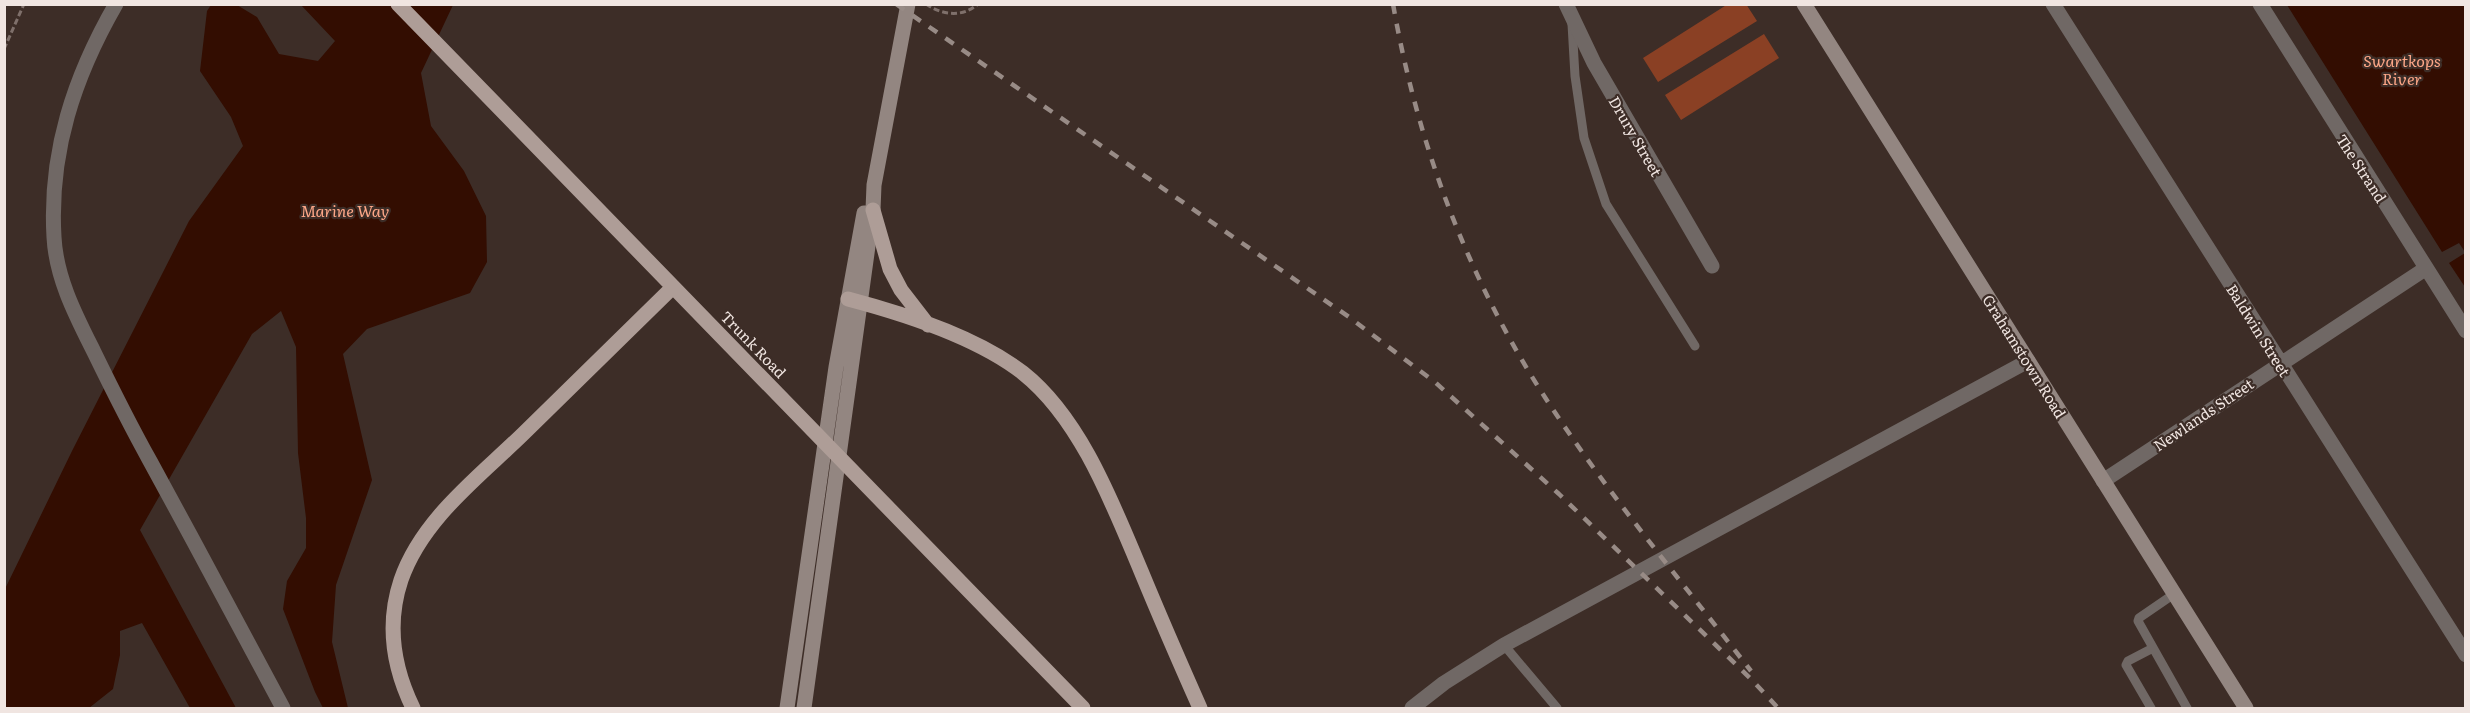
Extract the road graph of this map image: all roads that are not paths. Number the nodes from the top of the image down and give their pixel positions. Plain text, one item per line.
1 (117, 4) edge
2 (398, 4) edge
3 (908, 4) edge
4 (1804, 4) edge
5 (2053, 4) edge
6 (2260, 4) edge
7 (1568, 12) edge
8 (873, 185) junction
9 (873, 210) junction
10 (1712, 266) dead end
11 (2425, 269) junction
12 (673, 287) junction
13 (854, 301) junction
14 (928, 325) junction
15 (2466, 331) edge
16 (1695, 346) dead end
17 (2028, 362) junction
18 (2280, 363) junction
19 (2103, 480) junction
20 (2174, 594) junction
21 (1504, 645) junction
22 (2153, 648) junction
23 (2466, 655) edge
24 (805, 704) edge
25 (283, 708) edge
26 (413, 708) edge
27 (787, 708) edge
28 (1083, 708) edge
29 (1200, 708) edge
30 (1412, 708) edge
31 (1557, 708) edge
32 (2151, 708) edge
33 (2187, 708) edge
34 (2246, 708) edge

1 - 25 street
2 - 12 main road, Trunk Road
3 - 8 main road
4 - 17 main road, Grahamstown Road
5 - 18 street, Baldwin Street
6 - 11 street, The Strand
7 - 10 street, Drury Street
7 - 16 lane
8 - 9 main road
8 - 13 main road
9 - 13 main road
9 - 14 main road
11 - 15 street, The Strand
11 - 18 street, Newlands Street
12 - 26 main road
12 - 28 main road, Trunk Road
13 - 14 main road
13 - 24 main road
13 - 27 main road
14 - 29 main road
17 - 19 main road, Grahamstown Road
17 - 21 street
18 - 19 street, Newlands Street
18 - 23 street, Baldwin Street
19 - 20 main road, Grahamstown Road
20 - 22 lane
20 - 34 main road, Grahamstown Road
21 - 30 street
21 - 31 lane
22 - 32 lane
22 - 33 lane

